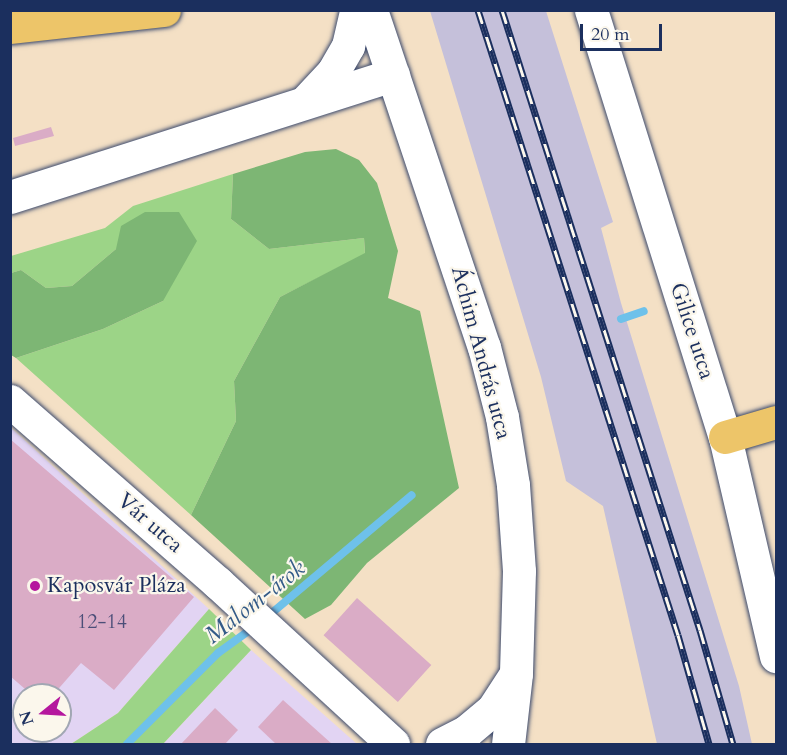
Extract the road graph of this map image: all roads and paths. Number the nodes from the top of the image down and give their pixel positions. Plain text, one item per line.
1 (164, 10) edge
2 (356, 10) edge
3 (371, 10) edge
4 (591, 10) edge
5 (24, 26) edge
6 (393, 75) junction
7 (304, 102) junction
8 (10, 197) edge
9 (10, 401) edge
10 (777, 422) edge
11 (725, 437) junction
12 (777, 657) edge
13 (516, 674) junction
14 (393, 744) edge
15 (442, 744) edge
16 (508, 744) edge

1 - 5 main road
2 - 7 street
3 - 6 street, Áchim András utca
4 - 11 street, Gilice utca
6 - 7 street
6 - 13 street, Áchim András utca
7 - 8 street
9 - 14 street, Vár utca
10 - 11 main road
11 - 12 street, Gilice utca
13 - 15 street
13 - 16 street, Áchim András utca

